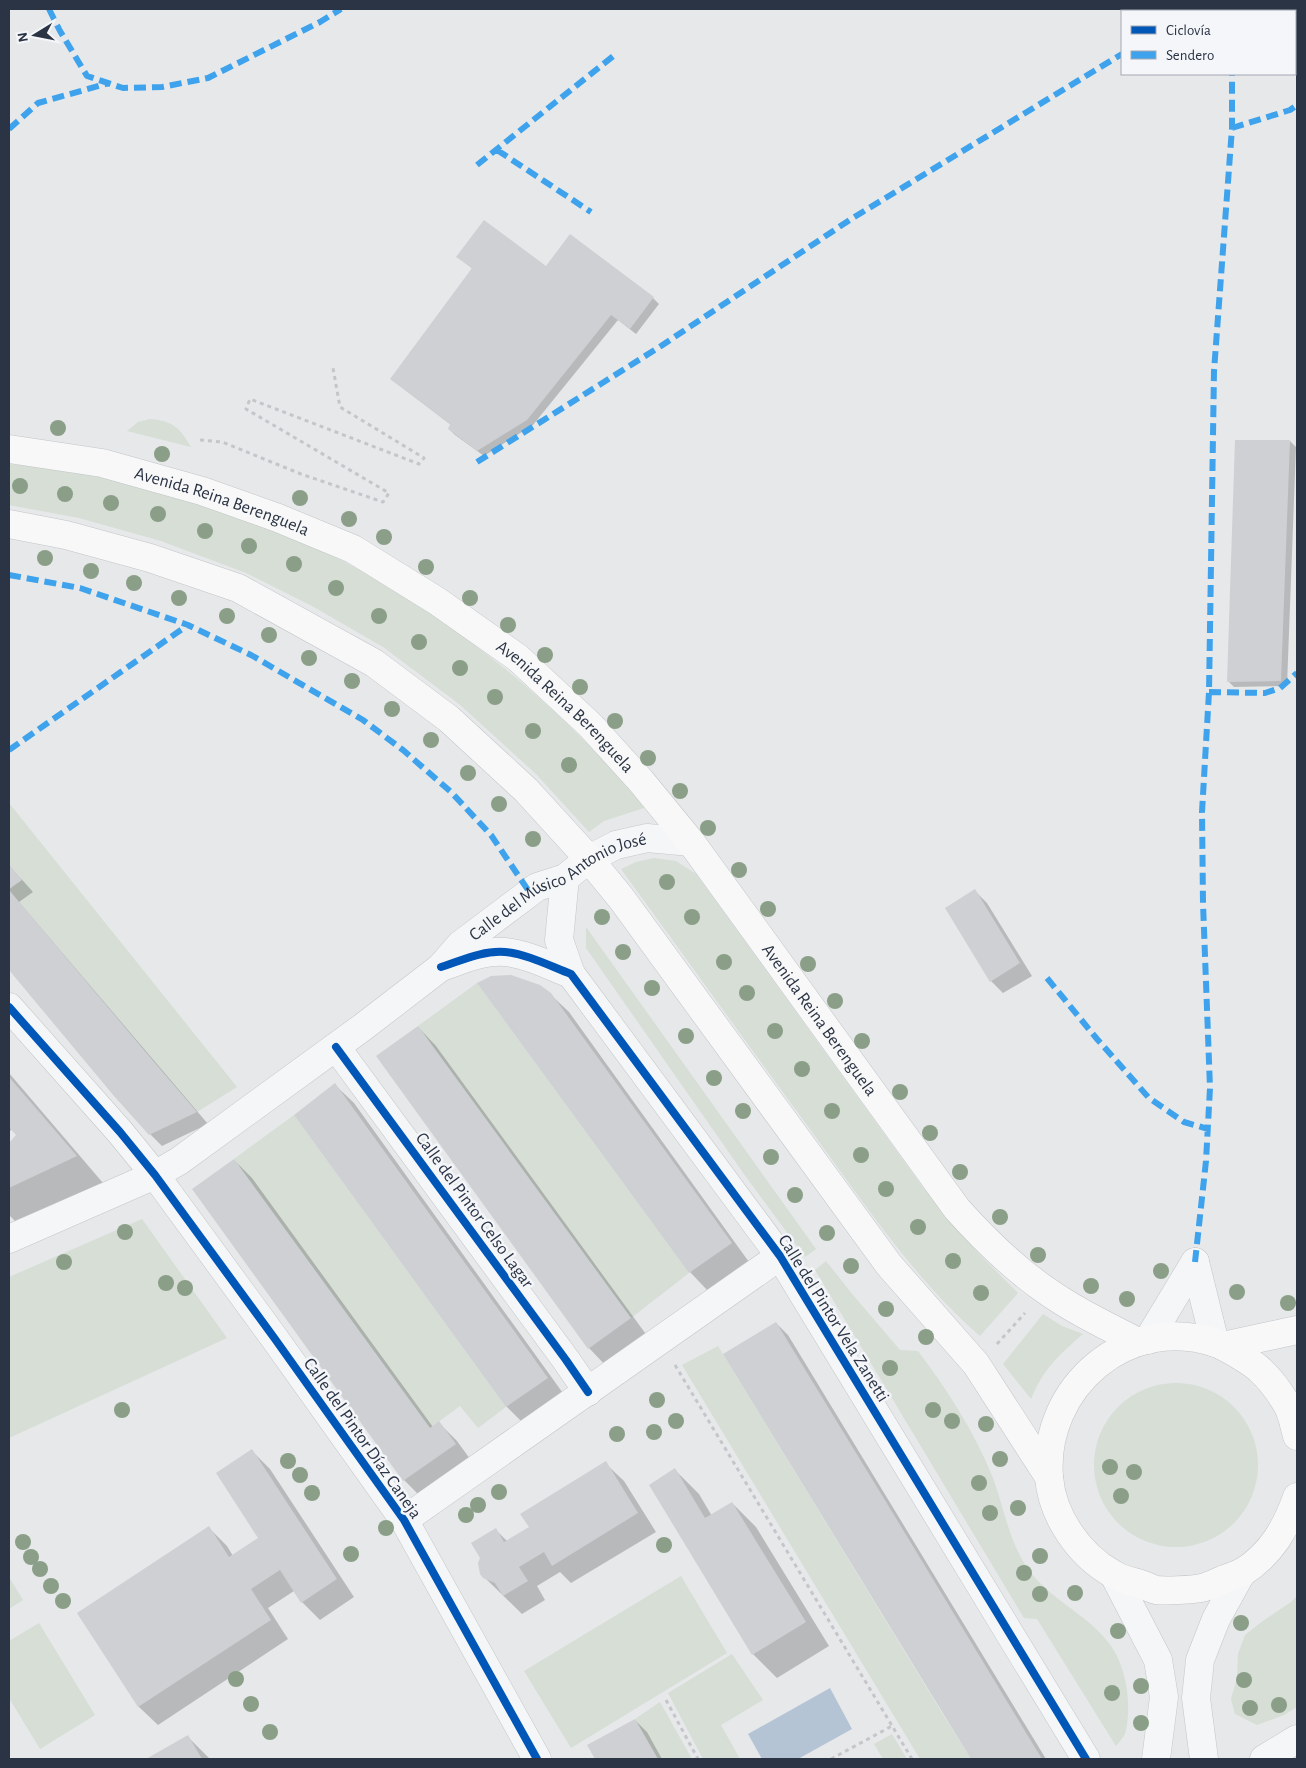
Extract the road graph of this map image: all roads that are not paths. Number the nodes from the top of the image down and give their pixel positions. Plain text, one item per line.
1 (9, 449) edge
2 (9, 524) edge
3 (691, 842) junction
4 (589, 860) junction
5 (565, 878) junction
6 (441, 967) junction
7 (571, 974) junction
8 (9, 1007) edge
9 (336, 1047) junction
10 (155, 1175) junction
11 (9, 1239) edge
12 (780, 1256) junction
13 (1297, 1330) edge
14 (1143, 1341) junction
15 (1219, 1345) junction
16 (588, 1392) junction
17 (1297, 1436) edge
18 (1049, 1477) junction
19 (1297, 1497) edge
20 (404, 1520) junction
21 (1242, 1572) junction
22 (1114, 1575) junction
23 (1297, 1739) edge
24 (536, 1759) edge
25 (1086, 1759) edge
26 (1156, 1759) edge
27 (1204, 1759) edge
28 (1264, 1759) edge

1 - 3 main road, Avenida Reina Berenguela
2 - 4 main road
3 - 4 street, Calle del Músico Antonio José
3 - 14 main road, Avenida Reina Berenguela
4 - 5 street, Calle del Músico Antonio José
4 - 18 main road
5 - 6 street, Calle del Músico Antonio José
5 - 7 street, Calle del Pintor Vela Zanetti
6 - 7 street
6 - 9 street, Calle del Músico Antonio José
7 - 12 street, Calle del Pintor Vela Zanetti
8 - 10 street, Calle del Pintor Díaz Caneja
9 - 10 street, Calle del Músico Antonio José
9 - 16 street, Calle del Pintor Celso Lagar
10 - 11 street, Calle del Músico Antonio José
10 - 20 street, Calle del Pintor Díaz Caneja
12 - 16 street
12 - 25 street, Calle del Pintor Vela Zanetti
13 - 15 main road
14 - 15 main road
14 - 15 street
14 - 18 main road
15 - 17 main road
16 - 20 street
18 - 22 main road
19 - 21 main road
20 - 24 street, Calle del Pintor Díaz Caneja
21 - 22 main road
21 - 27 street
22 - 26 street
23 - 28 street

